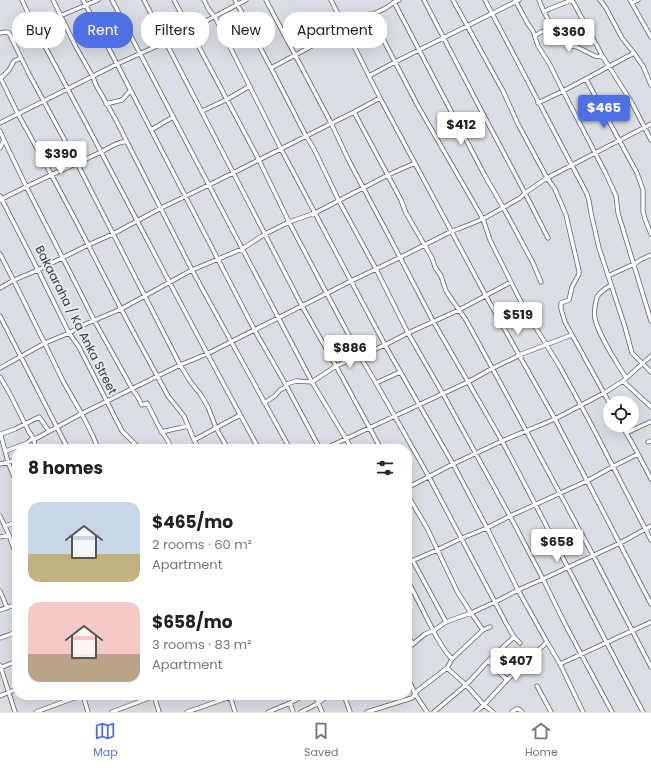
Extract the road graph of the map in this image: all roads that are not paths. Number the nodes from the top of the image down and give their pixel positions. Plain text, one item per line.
1 (22, 0) edge
2 (53, 0) edge
3 (83, 0) edge
4 (98, 0) edge
5 (112, 0) edge
6 (144, 0) edge
7 (174, 0) edge
8 (204, 0) edge
9 (235, 0) edge
10 (246, 0) edge
11 (266, 0) edge
12 (331, 0) edge
13 (399, 0) edge
14 (424, 0) edge
15 (453, 0) edge
16 (485, 0) edge
17 (517, 0) edge
18 (539, 0) edge
19 (572, 0) edge
20 (600, 0) edge
21 (638, 0) edge
22 (631, 1) edge
23 (394, 2) junction
24 (237, 5) junction
25 (85, 6) junction
26 (28, 12) edge
27 (58, 12) edge
28 (150, 12) edge
29 (181, 12) edge
30 (337, 12) edge
31 (375, 12) edge
32 (544, 12) junction
33 (65, 14) edge
34 (492, 14) junction
35 (214, 17) junction
36 (209, 20) edge
37 (65, 25) edge
38 (467, 25) junction
39 (553, 29) junction
40 (0, 33) edge
41 (535, 36) junction
42 (444, 37) junction
43 (651, 37) edge
44 (12, 40) edge
45 (387, 47) edge
46 (16, 48) edge
47 (46, 48) edge
48 (152, 48) edge
49 (169, 48) edge
50 (200, 48) edge
51 (308, 48) edge
52 (355, 48) edge
53 (419, 50) junction
54 (140, 53) junction
55 (634, 53) junction
56 (295, 55) junction
57 (603, 57) junction
58 (21, 58) junction
59 (395, 62) junction
60 (117, 64) junction
61 (610, 66) junction
62 (271, 68) junction
63 (369, 76) junction
64 (93, 77) junction
65 (0, 78) edge
66 (586, 79) junction
67 (651, 85) edge
68 (250, 86) junction
69 (68, 89) junction
70 (130, 91) junction
71 (563, 91) junction
72 (380, 98) junction
73 (226, 100) junction
74 (43, 101) junction
75 (538, 103) junction
76 (106, 104) junction
77 (202, 111) junction
78 (354, 112) junction
79 (18, 114) junction
80 (173, 118) junction
81 (0, 123) edge
82 (331, 123) junction
83 (651, 124) edge
84 (644, 128) junction
85 (151, 130) junction
86 (0, 131) edge
87 (306, 136) junction
88 (4, 140) junction
89 (619, 140) junction
90 (651, 140) edge
91 (127, 142) junction
92 (0, 148) edge
93 (281, 148) junction
94 (101, 152) junction
95 (596, 153) junction
96 (259, 160) junction
97 (415, 163) junction
98 (76, 164) junction
99 (572, 165) junction
100 (233, 173) junction
101 (52, 174) junction
102 (388, 175) junction
103 (547, 178) junction
104 (209, 185) junction
105 (26, 186) junction
106 (364, 187) junction
107 (525, 193) junction
108 (185, 196) junction
109 (0, 199) edge
110 (339, 201) junction
111 (503, 207) junction
112 (161, 208) junction
113 (315, 213) junction
114 (483, 219) junction
115 (138, 221) junction
116 (289, 222) junction
117 (452, 231) junction
118 (113, 234) junction
119 (265, 234) junction
120 (651, 234) edge
121 (548, 238) dead end
122 (88, 245) junction
123 (424, 245) junction
124 (242, 249) junction
125 (0, 254) edge
126 (651, 255) edge
127 (401, 257) junction
128 (63, 258) junction
129 (218, 259) junction
130 (634, 264) junction
131 (376, 269) junction
132 (38, 270) junction
133 (192, 270) junction
134 (608, 276) junction
135 (14, 280) junction
136 (351, 281) junction
137 (511, 282) junction
138 (541, 282) dead end
139 (169, 283) junction
140 (611, 285) junction
141 (0, 288) edge
142 (327, 294) junction
143 (145, 296) junction
144 (486, 296) junction
145 (302, 306) junction
146 (120, 309) junction
147 (459, 310) junction
148 (0, 316) edge
149 (279, 318) junction
150 (94, 320) junction
151 (433, 321) junction
152 (651, 321) edge
153 (254, 331) junction
154 (69, 333) junction
155 (408, 333) junction
156 (572, 335) junction
157 (231, 342) junction
158 (45, 343) junction
159 (384, 345) junction
160 (547, 345) junction
161 (207, 354) junction
162 (519, 355) junction
163 (360, 356) junction
164 (651, 356) edge
165 (20, 357) junction
166 (642, 364) junction
167 (180, 365) junction
168 (336, 366) junction
169 (0, 368) edge
170 (493, 368) junction
171 (400, 372) junction
172 (651, 372) edge
173 (157, 376) junction
174 (0, 377) edge
175 (624, 380) junction
176 (312, 382) junction
177 (468, 382) junction
178 (376, 383) junction
179 (286, 385) junction
180 (132, 388) junction
181 (604, 392) junction
182 (443, 394) junction
183 (606, 396) edge
184 (106, 401) junction
185 (264, 403) junction
186 (581, 405) junction
187 (419, 406) junction
188 (651, 407) edge
189 (81, 414) junction
190 (240, 415) junction
191 (395, 416) junction
192 (555, 419) junction
193 (650, 422) dead end
194 (26, 424) junction
195 (188, 426) junction
196 (56, 427) junction
197 (370, 427) junction
198 (216, 428) junction
199 (49, 431) junction
200 (161, 432) junction
201 (527, 432) junction
202 (1, 433) edge
203 (626, 433) joint
204 (34, 438) junction
205 (346, 439) junction
206 (194, 440) junction
207 (502, 441) junction
208 (24, 444) edge
209 (35, 444) edge
210 (65, 444) edge
211 (96, 444) edge
212 (135, 444) edge
213 (170, 444) edge
214 (196, 444) edge
215 (225, 444) edge
216 (256, 444) edge
217 (287, 444) edge
218 (317, 444) edge
219 (335, 444) edge
220 (349, 444) edge
221 (378, 444) edge
222 (411, 444) edge
223 (412, 446) edge
224 (12, 449) edge
225 (6, 451) junction
226 (476, 453) junction
227 (638, 454) junction
228 (12, 461) edge
229 (8, 462) junction
230 (0, 464) edge
231 (453, 464) junction
232 (614, 466) junction
233 (651, 467) edge
234 (645, 468) junction
235 (12, 472) edge
236 (429, 477) junction
237 (651, 479) edge
238 (587, 481) junction
239 (412, 486) edge
240 (560, 493) junction
241 (412, 503) edge
242 (536, 504) junction
243 (0, 516) edge
244 (510, 516) junction
245 (12, 524) edge
246 (5, 526) junction
247 (651, 526) edge
248 (487, 528) junction
249 (646, 529) junction
250 (9, 535) junction
251 (0, 537) edge
252 (462, 538) junction
253 (651, 540) edge
254 (620, 543) junction
255 (12, 544) edge
256 (437, 550) junction
257 (593, 555) junction
258 (413, 561) joint
259 (568, 567) junction
260 (543, 579) junction
261 (412, 589) edge
262 (518, 590) junction
263 (0, 591) edge
264 (495, 602) junction
265 (651, 604) edge
266 (12, 606) edge
267 (7, 608) junction
268 (0, 610) edge
269 (471, 613) junction
270 (446, 622) junction
271 (651, 622) edge
272 (490, 627) dead end
273 (483, 630) junction
274 (433, 631) junction
275 (632, 631) junction
276 (12, 634) edge
277 (514, 637) junction
278 (0, 638) edge
279 (547, 642) junction
280 (520, 643) dead end
281 (606, 643) junction
282 (412, 644) edge
283 (582, 655) junction
284 (452, 658) junction
285 (488, 661) junction
286 (12, 663) edge
287 (560, 664) junction
288 (0, 667) edge
289 (651, 667) edge
290 (447, 668) junction
291 (507, 680) junction
292 (466, 685) junction
293 (537, 686) dead end
294 (412, 687) edge
295 (12, 691) edge
296 (8, 692) junction
297 (415, 694) junction
298 (0, 696) edge
299 (412, 698) edge
300 (68, 700) edge
301 (84, 700) edge
302 (142, 700) edge
303 (156, 700) edge
304 (219, 700) edge
305 (231, 700) edge
306 (296, 700) edge
307 (317, 700) edge
308 (322, 700) edge
309 (346, 700) edge
310 (406, 700) edge
311 (290, 703) junction
312 (318, 703) junction
313 (484, 704) junction
314 (15, 712) edge
315 (36, 712) edge
316 (88, 712) edge
317 (112, 712) edge
318 (159, 712) edge
319 (187, 712) edge
320 (235, 712) edge
321 (268, 712) edge
322 (293, 712) edge
323 (301, 712) edge
324 (322, 712) edge
325 (350, 712) edge
326 (367, 712) edge
327 (427, 712) edge
328 (434, 712) edge
329 (476, 712) edge
330 (493, 712) edge
331 (512, 712) edge
332 (522, 712) edge
333 (551, 712) edge
334 (583, 712) edge
335 (612, 712) edge
336 (643, 712) edge

1 - 26 street
2 - 27 street
3 - 25 street
4 - 25 street
5 - 54 street
6 - 28 street
7 - 29 street
8 - 35 street
9 - 24 street
10 - 24 street
11 - 56 street
12 - 30 street
13 - 23 street
14 - 42 street
15 - 38 street
16 - 34 street
17 - 34 street
17 - 41 street
18 - 32 street
19 - 32 street
19 - 57 street
20 - 55 street
21 - 22 street
22 - 43 street
23 - 31 street
23 - 53 street
24 - 35 street
24 - 62 street
25 - 33 street
25 - 60 street
32 - 39 street
34 - 38 street
34 - 75 street
35 - 36 street
35 - 68 street
37 - 64 street
38 - 42 street
38 - 103 street
39 - 41 street
39 - 57 street
40 - 44 street
41 - 71 street
42 - 53 street
42 - 107 street
45 - 59 street
46 - 58 street
47 - 69 street
48 - 54 street
49 - 77 street
50 - 73 street
51 - 56 street
52 - 63 street
53 - 59 street
53 - 111 street
54 - 60 street
54 - 80 street
55 - 61 street
55 - 67 street
56 - 62 street
56 - 82 street
57 - 61 street
58 - 65 street
58 - 74 street
59 - 63 street
59 - 114 street
60 - 64 street
60 - 70 street
61 - 66 street
61 - 84 street
62 - 87 street
63 - 72 street
64 - 69 street
64 - 76 street
65 - 79 street
66 - 71 street
66 - 89 street
68 - 73 street
68 - 93 street
69 - 74 street
69 - 94 street
70 - 76 street
70 - 85 street
71 - 75 street
71 - 95 street
72 - 78 street
72 - 97 street
73 - 77 street
73 - 96 street
74 - 79 street
74 - 98 street
75 - 99 street
76 - 91 street
77 - 100 street
78 - 82 street
78 - 102 street
79 - 81 street
79 - 101 street
80 - 85 street
80 - 104 street
82 - 87 street
82 - 106 street
83 - 84 street
84 - 89 street
84 - 90 street
85 - 108 street
86 - 88 street
87 - 93 street
87 - 110 street
88 - 92 street
88 - 105 street
89 - 95 street
89 - 120 street
91 - 94 street
91 - 112 street
93 - 96 street
93 - 113 street
94 - 98 street
94 - 115 street
95 - 99 street
95 - 130 street
96 - 100 street
96 - 116 street
97 - 102 street
97 - 117 street
98 - 101 street
98 - 118 street
99 - 103 street
99 - 134 street
100 - 104 street
100 - 119 street
101 - 105 street
101 - 122 street
102 - 106 street
102 - 123 street
103 - 107 street
103 - 156 street
104 - 108 street
104 - 124 street
105 - 109 street
105 - 128 street
106 - 110 street
106 - 127 street
107 - 111 street
107 - 121 street
108 - 112 street
108 - 129 street
109 - 132 street, Bakaaraha / Ka Anka Street
110 - 113 street
110 - 131 street
111 - 114 street
111 - 138 street
112 - 115 street
112 - 133 street
113 - 116 street
113 - 136 street
114 - 117 street
114 - 137 street
115 - 118 street
115 - 139 street
116 - 119 street
116 - 142 street
117 - 123 street
117 - 144 street
118 - 122 street
118 - 143 street
119 - 124 street
119 - 145 street
122 - 128 street
122 - 146 street
123 - 127 street
123 - 147 street
124 - 129 street
124 - 149 street
125 - 135 street
126 - 130 street
127 - 131 street
127 - 151 street
128 - 132 street
128 - 150 street
129 - 133 street
129 - 153 street
130 - 134 street
130 - 152 street
131 - 136 street
131 - 155 street
132 - 135 street
132 - 154 street, Bakaaraha / Ka Anka Street
133 - 139 street
133 - 157 street
134 - 140 street
135 - 141 street
135 - 158 street
136 - 142 street
136 - 159 street
137 - 144 street
137 - 160 street
139 - 143 street
139 - 161 street
140 - 166 street
140 - 175 street
142 - 145 street
142 - 163 street
143 - 146 street
143 - 167 street
144 - 147 street
144 - 162 street
145 - 149 street
145 - 168 street
146 - 150 street
146 - 173 street
147 - 151 street
147 - 170 street
148 - 165 street
149 - 153 street
149 - 176 street
150 - 154 street
150 - 180 street
151 - 155 street
151 - 177 street
153 - 157 street
153 - 179 street
154 - 158 street
154 - 184 street, Bakaaraha / Ka Anka Street
155 - 159 street
155 - 182 street
156 - 160 street
156 - 181 street
157 - 161 street
157 - 185 street
158 - 165 street
158 - 189 street
159 - 163 street
159 - 171 street
160 - 162 street
160 - 186 street
161 - 167 street
161 - 190 street
162 - 170 street
162 - 192 street
163 - 168 street
163 - 178 street
164 - 166 street
165 - 169 street
165 - 196 street
166 - 172 street
166 - 175 street
167 - 173 street
167 - 198 street
168 - 176 street
168 - 197 street
170 - 177 street
170 - 201 street
171 - 178 street
171 - 187 street
173 - 180 street
173 - 195 street
174 - 194 street
175 - 181 street
175 - 188 street
176 - 179 street
176 - 205 street
177 - 182 street
177 - 207 street
178 - 191 street
179 - 185 street
179 - 218 street
180 - 184 street
180 - 200 street
181 - 183 street
181 - 186 street
182 - 187 street
182 - 226 street
184 - 189 street
184 - 212 street, Bakaaraha / Ka Anka Street
185 - 217 street
186 - 192 street
186 - 232 street
187 - 191 street
187 - 231 street
189 - 196 street
189 - 211 street
190 - 198 street
190 - 216 street
191 - 197 street
191 - 222 street
192 - 201 street
192 - 238 street
193 - 203 street
194 - 199 street
194 - 202 street
194 - 204 street
195 - 200 street
195 - 206 street
196 - 199 street
196 - 210 street
197 - 205 street
197 - 221 street
198 - 206 street
198 - 215 street
199 - 204 street
200 - 213 street
201 - 207 street
201 - 240 street
202 - 225 street
203 - 227 street
204 - 208 street
204 - 209 street
205 - 219 street
205 - 220 street
206 - 214 street
207 - 226 street
207 - 242 street
223 - 236 street
224 - 225 street
225 - 229 street
226 - 231 street
226 - 244 street
227 - 232 street
227 - 234 street
228 - 229 street
229 - 230 street
229 - 235 street
231 - 236 street
231 - 248 street
232 - 238 street
232 - 249 street
233 - 234 street
234 - 237 street
236 - 239 street
236 - 252 street
238 - 240 street
238 - 254 street
240 - 242 street
240 - 257 street
241 - 256 street
242 - 244 street
242 - 259 street
243 - 246 street
244 - 248 street
244 - 260 street
245 - 246 street
246 - 250 street
247 - 249 street
248 - 252 street
248 - 262 street
249 - 253 street
249 - 254 street
250 - 251 street
250 - 255 street
252 - 256 street
252 - 264 street
254 - 257 street
254 - 265 street
256 - 258 street
256 - 269 street
257 - 259 street
257 - 275 street
258 - 270 street
259 - 260 street
259 - 281 street
260 - 262 street
260 - 283 street
261 - 274 street
262 - 264 street
262 - 279 street
263 - 267 street
264 - 269 street
264 - 277 street
266 - 267 street
267 - 268 street
269 - 270 street
269 - 273 street
270 - 274 street
271 - 275 street
272 - 273 street
273 - 284 street
274 - 282 street
274 - 284 street
275 - 281 street
275 - 289 street
276 - 278 street
277 - 280 street
277 - 285 street
279 - 287 street
279 - 291 street
281 - 283 street
281 - 336 street
283 - 287 street
283 - 335 street
284 - 290 street
285 - 291 street
285 - 292 street
286 - 288 street
287 - 334 street
288 - 296 street
290 - 292 street
290 - 297 street
291 - 313 street
292 - 313 street
292 - 328 street
293 - 333 street
294 - 297 street
295 - 296 street
296 - 298 street
296 - 314 street
297 - 299 street
297 - 327 street
300 - 315 street
301 - 316 street
302 - 317 street
303 - 318 street
304 - 319 street
305 - 320 street
306 - 311 street
307 - 312 street
308 - 312 street
309 - 325 street
310 - 326 street
311 - 321 street
311 - 322 street
312 - 323 street
312 - 324 street
313 - 329 street
313 - 330 street
331 - 332 street

